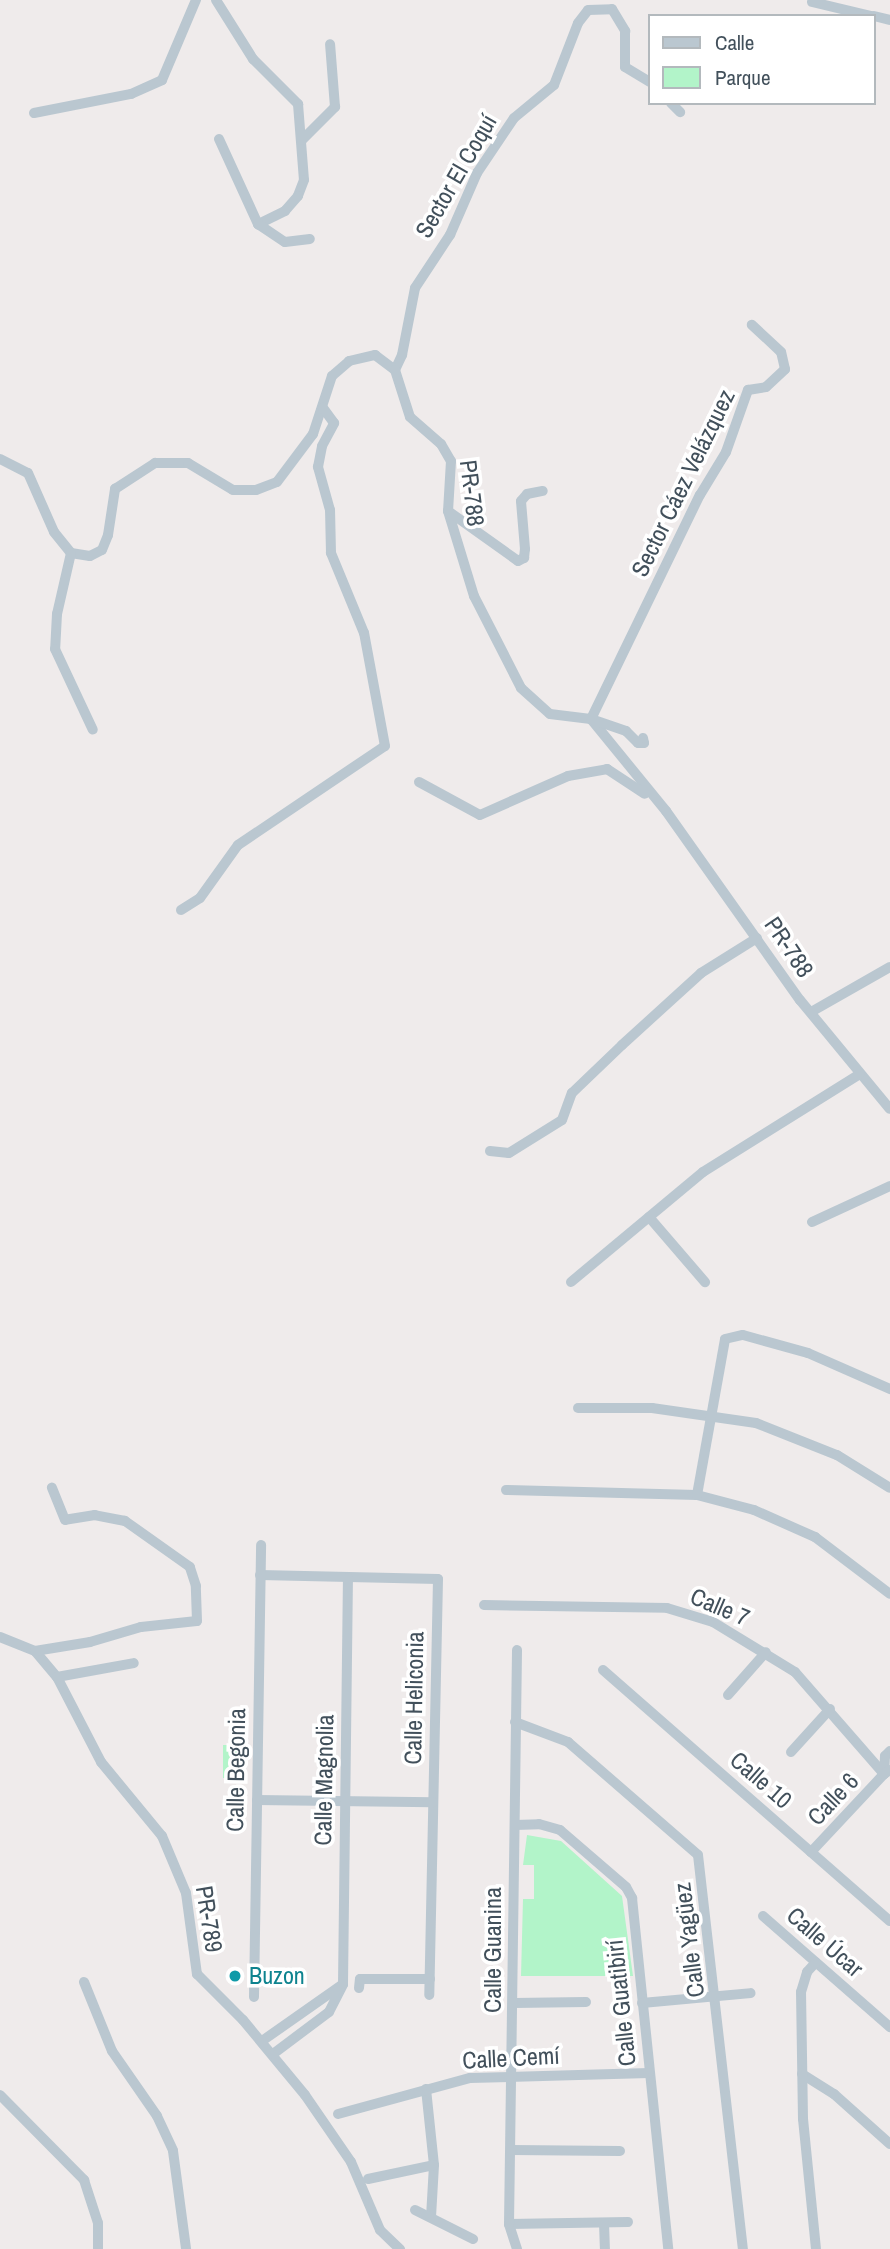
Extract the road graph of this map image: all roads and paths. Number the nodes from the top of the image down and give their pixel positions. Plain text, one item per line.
1 (196, 0) edge
2 (216, 0) edge
3 (811, 2) dead end
4 (864, 14) edge
5 (330, 44) dead end
6 (648, 81) edge
7 (34, 113) dead end
8 (219, 139) dead end
9 (302, 140) junction
10 (258, 224) junction
11 (310, 239) dead end
12 (752, 325) dead end
13 (395, 370) junction
14 (323, 408) junction
15 (0, 459) edge
16 (543, 491) dead end
17 (448, 511) junction
18 (71, 553) junction
19 (591, 719) junction
20 (93, 730) dead end
21 (643, 738) dead end
22 (419, 782) dead end
23 (666, 811) junction
24 (181, 909) dead end
25 (757, 938) junction
26 (890, 967) edge
27 (811, 1012) junction
28 (860, 1074) junction
29 (890, 1109) edge
30 (490, 1152) dead end
31 (890, 1186) edge
32 (649, 1217) junction
33 (811, 1222) dead end
34 (571, 1282) dead end
35 (705, 1282) dead end
36 (890, 1389) edge
37 (578, 1408) dead end
38 (711, 1415) junction
39 (52, 1488) dead end
40 (890, 1488) edge
41 (506, 1490) dead end
42 (697, 1495) junction
43 (261, 1545) dead end
44 (260, 1575) junction
45 (348, 1577) junction
46 (890, 1594) edge
47 (484, 1605) dead end
48 (0, 1637) edge
49 (517, 1650) dead end
50 (35, 1651) junction
51 (766, 1652) junction
52 (134, 1662) dead end
53 (603, 1670) dead end
54 (57, 1677) junction
55 (728, 1695) dead end
56 (830, 1709) junction
57 (515, 1721) junction
58 (890, 1751) edge
59 (790, 1752) dead end
60 (887, 1772) edge
61 (257, 1800) junction
62 (344, 1801) junction
63 (433, 1802) junction
64 (515, 1825) junction
65 (811, 1853) junction
66 (764, 1916) dead end
67 (890, 1922) edge
68 (816, 1962) junction
69 (430, 1979) junction
70 (84, 1982) dead end
71 (343, 1984) junction
72 (359, 1989) dead end
73 (751, 1993) dead end
74 (429, 1995) dead end
75 (717, 1996) junction
76 (254, 1997) dead end
77 (586, 2002) dead end
78 (514, 2003) junction
79 (642, 2003) junction
80 (890, 2026) edge
81 (262, 2041) junction
82 (273, 2054) junction
83 (649, 2073) junction
84 (802, 2074) junction
85 (512, 2077) junction
86 (426, 2090) junction
87 (0, 2095) edge
88 (338, 2114) dead end
89 (890, 2144) edge
90 (512, 2150) junction
91 (620, 2151) dead end
92 (434, 2165) junction
93 (369, 2179) dead end
94 (415, 2210) dead end
95 (431, 2217) junction
96 (628, 2222) dead end
97 (604, 2223) junction
98 (509, 2224) junction
99 (473, 2239) dead end
100 (98, 2249) edge
101 (186, 2249) edge
102 (400, 2249) edge
103 (517, 2249) edge
104 (605, 2249) edge
105 (668, 2249) edge
106 (743, 2249) edge
107 (816, 2249) edge

1 - 7 street
2 - 9 street
3 - 4 street
5 - 9 street
6 - 13 street, Sector El Coquí
8 - 10 street
9 - 10 street
10 - 11 street
12 - 19 street, Sector Cáez Velázquez
13 - 14 street
13 - 17 street, PR-788 / PR-788
14 - 18 street
14 - 24 street
15 - 18 street
16 - 17 street
17 - 19 street, PR-788 / PR-788
18 - 20 street
19 - 21 street
19 - 23 street, PR-788 / PR-788
22 - 23 street
23 - 25 street, PR-788 / PR-788
25 - 27 street, PR-788 / PR-788
25 - 30 street
26 - 27 street
27 - 28 street, PR-788 / PR-788
28 - 29 street, PR-788 / PR-788
28 - 32 street
31 - 33 street
32 - 34 street
32 - 35 street
36 - 38 street
37 - 38 street
38 - 40 street
38 - 42 street
39 - 50 street
41 - 42 street
42 - 46 street
43 - 44 street, Calle Begonia
44 - 45 street, Calle Heliconia
44 - 61 street, Calle Begonia
45 - 62 street, Calle Magnolia
45 - 63 street, Calle Heliconia
47 - 51 street, Calle 7
48 - 50 street, PR-789 / PR-789
49 - 57 street, Calle Guanina
50 - 54 street, PR-789 / PR-789
51 - 55 street
51 - 56 street, Calle 7
52 - 54 street
53 - 65 street, Calle 10
54 - 81 street, PR-789 / PR-789
56 - 59 street
56 - 60 street, Calle 7
57 - 64 street, Calle Guanina
57 - 75 street, Calle Yagüez
58 - 60 street, Calle 6
60 - 65 street, Calle 6
61 - 62 street
61 - 76 street, Calle Begonia
62 - 63 street
62 - 71 street, Calle Magnolia
63 - 69 street, Calle Heliconia
64 - 78 street, Calle Guanina
64 - 79 street, Calle Guatibirí
65 - 67 street, Calle 10
66 - 68 street, Calle Úcar
68 - 80 street, Calle Úcar
68 - 84 street
69 - 72 street
69 - 74 street, Calle Heliconia
70 - 101 street
71 - 81 street
71 - 82 street, Calle Magnolia
73 - 75 street
75 - 79 street
75 - 106 street, Calle Yagüez
77 - 78 street
78 - 85 street, Calle Guanina
79 - 83 street, Calle Guatibirí
81 - 82 street, PR-789 / PR-789
82 - 102 street, PR-789 / PR-789
83 - 85 street, Calle Cemí
83 - 105 street, Calle Guatibirí
84 - 89 street
84 - 107 street
85 - 86 street, Calle Cemí
85 - 90 street, Calle Guanina
86 - 88 street, Calle Cemí
86 - 92 street
87 - 100 street
90 - 91 street
90 - 98 street, Calle Guanina
92 - 93 street
92 - 95 street
94 - 95 street
95 - 99 street
96 - 97 street
97 - 98 street
97 - 104 street
98 - 103 street, Calle Guanina

